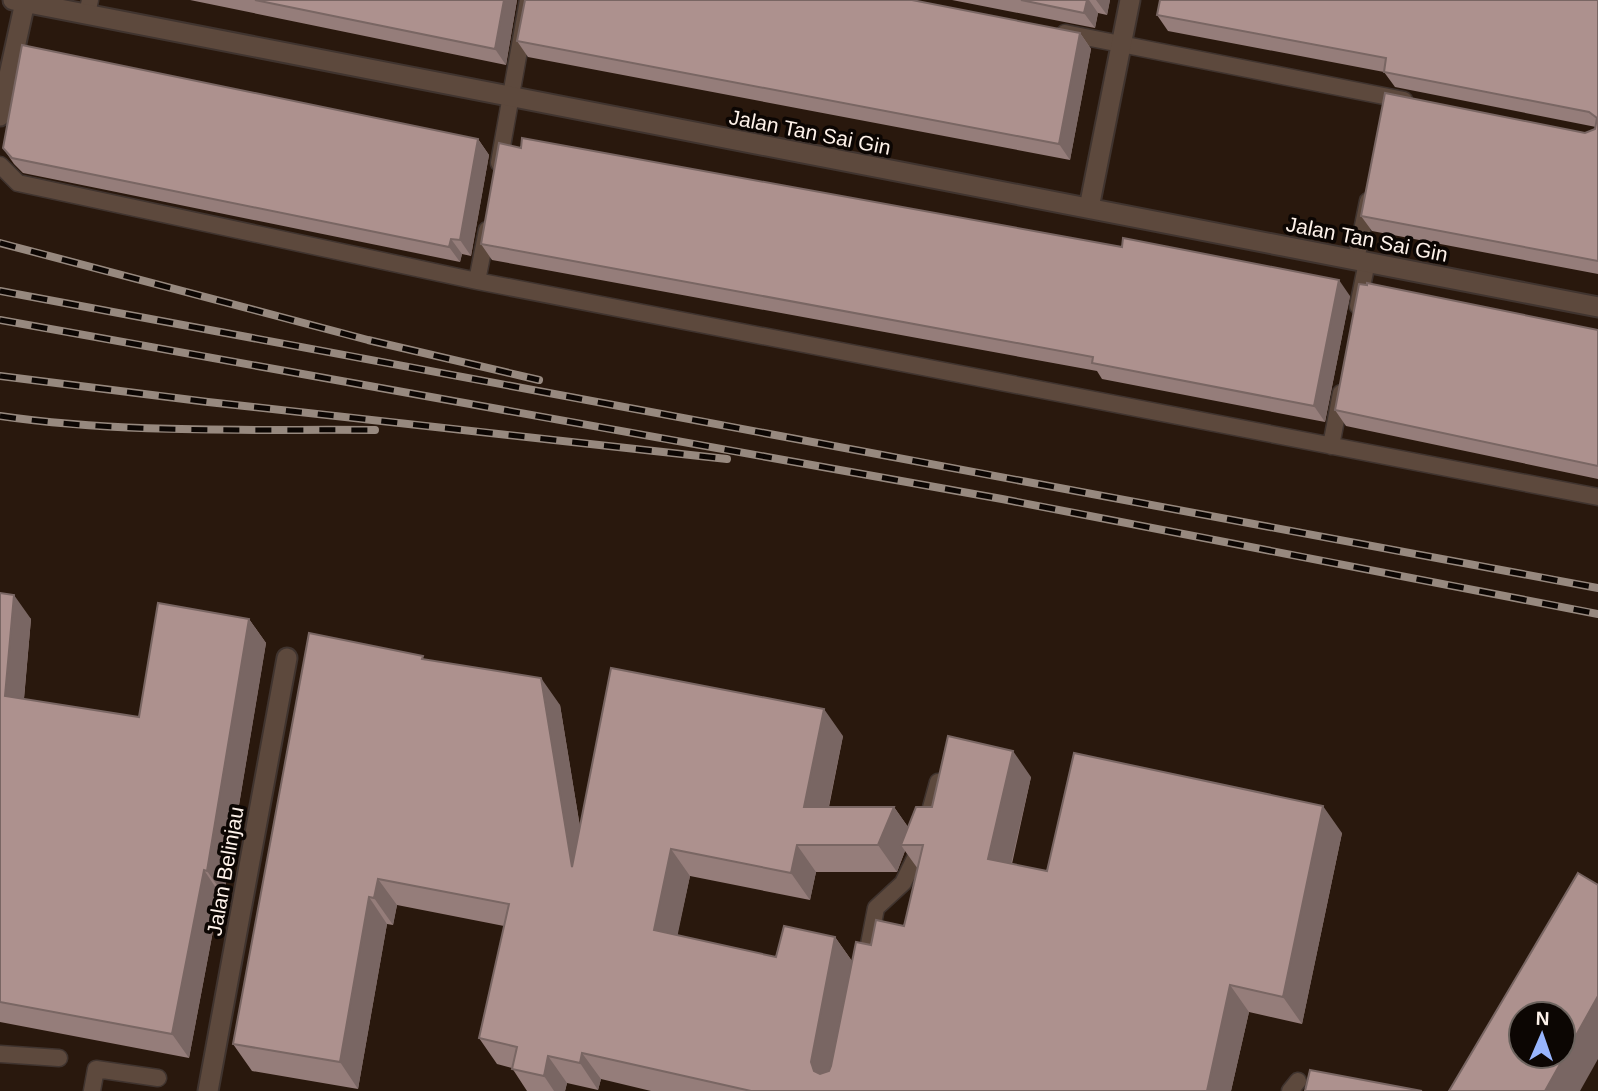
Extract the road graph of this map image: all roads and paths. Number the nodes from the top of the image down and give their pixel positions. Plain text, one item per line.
1 (528, 0) edge
2 (1130, 0) edge
3 (19, 1) edge
4 (89, 7) edge
5 (1042, 29) edge
6 (1121, 45) junction
7 (511, 97) junction
8 (1415, 102) edge
9 (0, 116) edge
10 (0, 165) edge
11 (496, 176) edge
12 (1373, 178) edge
13 (1089, 208) junction
14 (489, 216) edge
15 (1362, 261) junction
16 (477, 281) junction
17 (1598, 307) edge
18 (1354, 327) edge
19 (1344, 380) edge
20 (1331, 446) junction
21 (1598, 497) edge
22 (287, 658) dead end
23 (938, 782) edge
24 (861, 986) edge
25 (0, 1054) edge
26 (59, 1058) dead end
27 (158, 1078) dead end
28 (92, 1091) edge
29 (208, 1091) edge

1 - 7 lane
2 - 6 street
3 - 4 street, Jalan Tan Sai Gin
3 - 9 street
4 - 7 street, Jalan Tan Sai Gin
5 - 6 lane
6 - 8 lane
6 - 13 street
7 - 11 lane
7 - 13 street, Jalan Tan Sai Gin
10 - 16 lane
12 - 15 lane
13 - 15 street, Jalan Tan Sai Gin
14 - 16 lane
15 - 17 street, Jalan Tan Sai Gin
15 - 18 lane
16 - 20 lane
19 - 20 lane
20 - 21 lane
22 - 29 street, Jalan Belinjau
23 - 24 lane
25 - 26 lane
27 - 28 lane

